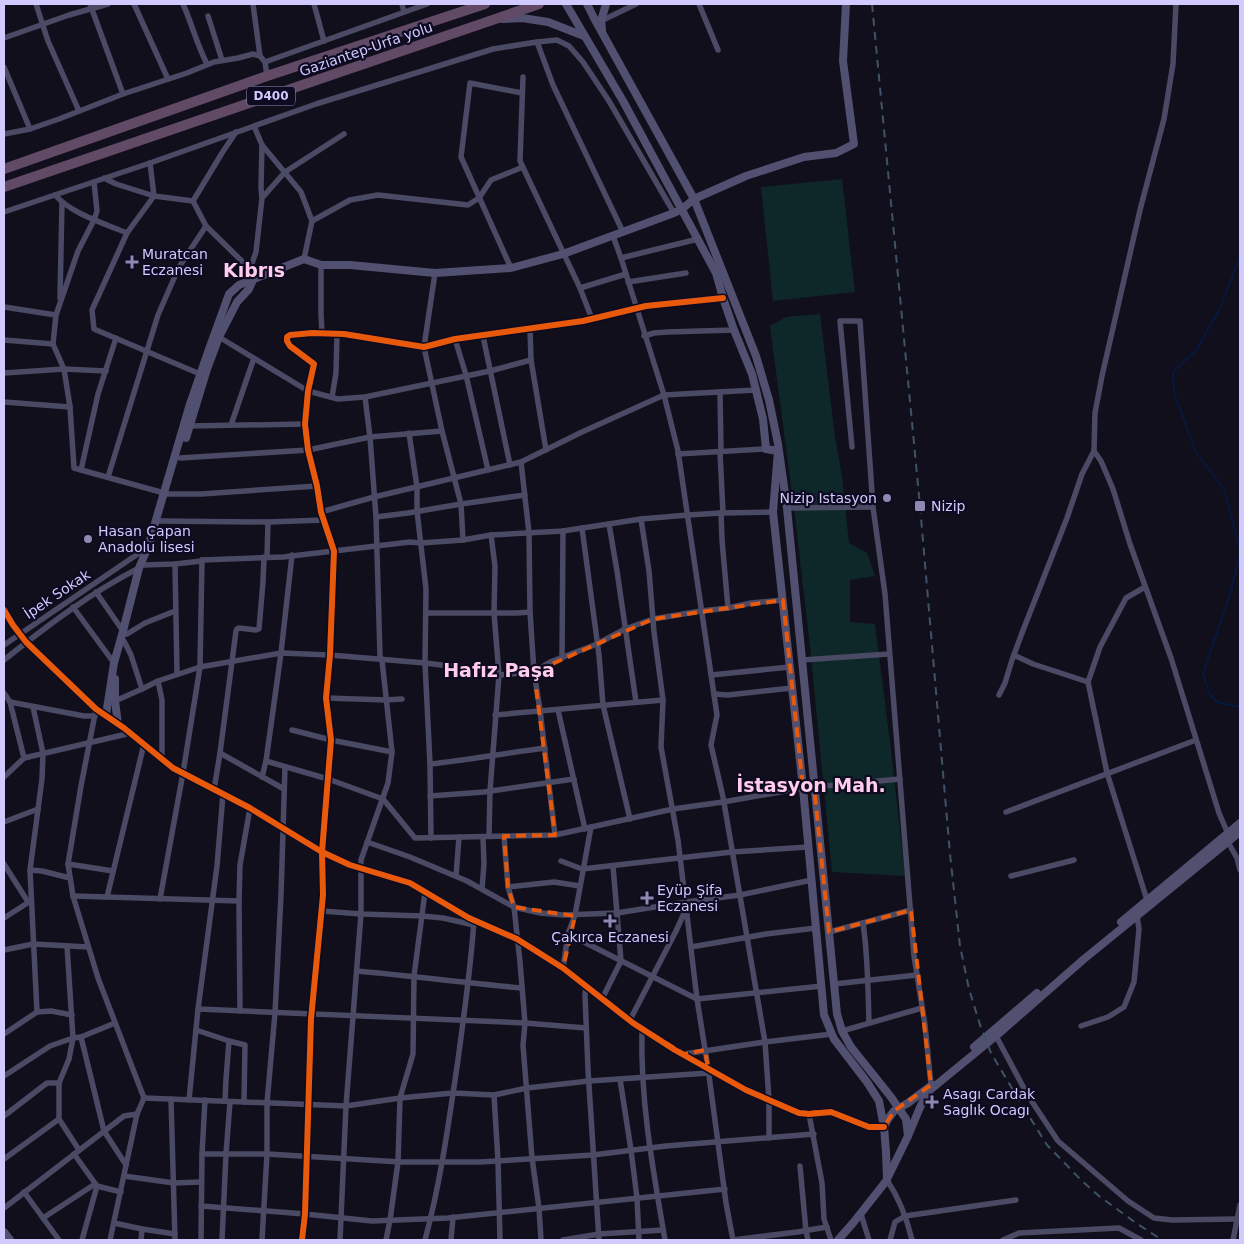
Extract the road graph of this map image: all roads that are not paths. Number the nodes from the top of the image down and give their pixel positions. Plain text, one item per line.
1 (36, 4) edge
2 (108, 4) edge
3 (134, 4) edge
4 (184, 4) edge
5 (253, 4) edge
6 (314, 4) edge
7 (402, 4) edge
8 (427, 4) edge
9 (484, 4) edge
10 (539, 4) edge
11 (566, 4) edge
12 (587, 4) edge
13 (606, 4) edge
14 (636, 4) edge
15 (699, 4) edge
16 (846, 4) edge
17 (1176, 4) edge
18 (91, 6) edge
19 (404, 12) junction
20 (208, 16) dead end
21 (496, 19) junction
22 (601, 21) junction
23 (42, 25) junction
24 (584, 36) junction
25 (604, 36) junction
26 (4, 38) edge
27 (324, 41) junction
28 (536, 42) junction
29 (718, 50) dead end
30 (260, 56) junction
31 (222, 60) junction
32 (265, 62) junction
33 (207, 64) junction
34 (4, 67) edge
35 (267, 76) junction
36 (523, 77) dead end
37 (168, 79) junction
38 (522, 93) junction
39 (123, 94) junction
40 (79, 111) junction
41 (254, 126) junction
42 (30, 129) junction
43 (236, 132) junction
44 (4, 134) edge
45 (344, 134) dead end
46 (262, 145) junction
47 (150, 163) junction
48 (523, 167) junction
49 (4, 169) edge
50 (285, 172) junction
51 (104, 178) junction
52 (94, 182) junction
53 (4, 187) edge
54 (56, 195) junction
55 (154, 196) junction
56 (262, 198) junction
57 (479, 198) junction
58 (694, 199) junction
59 (194, 201) junction
60 (62, 203) junction
61 (682, 209) junction
62 (4, 212) edge
63 (674, 213) junction
64 (94, 220) junction
65 (312, 221) junction
66 (206, 226) junction
67 (623, 232) junction
68 (127, 233) junction
69 (613, 236) junction
70 (698, 239) junction
71 (563, 254) junction
72 (621, 258) junction
73 (304, 259) junction
74 (321, 265) junction
75 (511, 268) junction
76 (250, 270) junction
77 (435, 273) junction
78 (686, 273) dead end
79 (626, 274) junction
80 (254, 280) junction
81 (628, 282) junction
82 (580, 288) junction
83 (723, 298) junction
84 (60, 304) junction
85 (4, 307) edge
86 (636, 308) junction
87 (56, 315) junction
88 (592, 319) junction
89 (530, 329) junction
90 (734, 330) junction
91 (322, 333) junction
92 (337, 334) junction
93 (483, 336) junction
94 (644, 336) junction
95 (220, 337) junction
96 (116, 338) junction
97 (455, 339) junction
98 (4, 340) edge
99 (53, 344) junction
100 (424, 347) junction
101 (146, 351) junction
102 (254, 358) junction
103 (531, 360) junction
104 (64, 369) junction
105 (490, 370) junction
106 (106, 371) junction
107 (4, 373) edge
108 (200, 374) junction
109 (466, 375) junction
110 (432, 383) junction
111 (756, 390) junction
112 (308, 391) junction
113 (720, 392) junction
114 (664, 395) junction
115 (332, 397) junction
116 (365, 397) junction
117 (4, 402) edge
118 (70, 407) junction
119 (305, 424) junction
120 (231, 425) junction
121 (189, 426) junction
122 (442, 431) junction
123 (409, 433) junction
124 (370, 436) junction
125 (852, 447) dead end
126 (766, 449) junction
127 (308, 450) junction
128 (546, 450) junction
129 (1094, 451) junction
130 (721, 452) junction
131 (678, 454) junction
132 (180, 458) junction
133 (521, 462) junction
134 (510, 465) junction
135 (81, 470) junction
136 (488, 470) junction
137 (108, 477) junction
138 (455, 478) junction
139 (317, 486) junction
140 (417, 487) junction
141 (166, 493) junction
142 (525, 496) junction
143 (374, 497) junction
144 (461, 504) junction
145 (873, 507) junction
146 (787, 508) junction
147 (417, 511) junction
148 (321, 512) junction
149 (773, 512) junction
150 (722, 513) junction
151 (688, 515) junction
152 (376, 517) junction
153 (641, 519) junction
154 (324, 520) junction
155 (159, 521) junction
156 (268, 522) junction
157 (608, 524) junction
158 (582, 528) junction
159 (563, 531) junction
160 (529, 534) junction
161 (491, 535) junction
162 (463, 540) junction
163 (420, 543) junction
164 (148, 547) junction
165 (378, 547) junction
166 (334, 551) junction
167 (292, 555) junction
168 (266, 557) junction
169 (202, 560) junction
170 (175, 564) junction
171 (142, 566) junction
172 (1145, 586) junction
173 (96, 592) junction
174 (783, 600) junction
175 (73, 607) junction
176 (728, 608) junction
177 (4, 610) edge
178 (701, 611) junction
179 (175, 612) junction
180 (494, 612) junction
181 (530, 612) junction
182 (427, 614) junction
183 (653, 619) junction
184 (625, 629) junction
185 (20, 634) junction
186 (125, 635) junction
187 (26, 642) junction
188 (596, 644) junction
189 (4, 645) edge
190 (280, 652) junction
191 (890, 654) junction
192 (330, 655) junction
193 (1014, 655) junction
194 (562, 658) junction
195 (4, 660) edge
196 (382, 660) junction
197 (802, 660) junction
198 (232, 661) junction
199 (114, 663) junction
200 (426, 663) junction
201 (200, 667) junction
202 (790, 667) junction
203 (534, 672) junction
204 (177, 674) junction
205 (499, 675) junction
206 (711, 675) junction
207 (158, 681) junction
208 (1088, 682) junction
209 (792, 688) junction
210 (142, 689) junction
211 (4, 693) edge
212 (714, 694) junction
213 (999, 694) dead end
214 (326, 698) junction
215 (402, 699) dead end
216 (386, 700) junction
217 (663, 700) junction
218 (115, 701) junction
219 (10, 702) junction
220 (636, 702) junction
221 (603, 705) junction
222 (33, 706) junction
223 (540, 710) junction
224 (558, 710) junction
225 (96, 713) junction
226 (495, 715) junction
227 (106, 716) junction
228 (118, 724) junction
229 (292, 730) dead end
230 (131, 733) junction
231 (331, 740) junction
232 (1196, 740) junction
233 (89, 743) junction
234 (144, 744) junction
235 (545, 748) junction
236 (392, 752) junction
237 (43, 753) junction
238 (220, 753) junction
239 (493, 755) junction
240 (24, 758) junction
241 (162, 758) junction
242 (266, 762) junction
243 (430, 764) junction
244 (285, 767) junction
245 (183, 773) junction
246 (1108, 773) junction
247 (4, 777) edge
248 (262, 777) junction
249 (328, 779) junction
250 (574, 779) junction
251 (900, 780) junction
252 (549, 782) junction
253 (814, 787) junction
254 (803, 788) junction
255 (284, 789) junction
256 (214, 790) junction
257 (490, 791) junction
258 (223, 794) junction
259 (430, 796) junction
260 (383, 799) junction
261 (724, 802) junction
262 (250, 808) junction
263 (38, 809) junction
264 (673, 809) junction
265 (1006, 812) dead end
266 (630, 819) junction
267 (4, 822) edge
268 (1240, 823) edge
269 (283, 828) junction
270 (588, 828) junction
271 (1240, 832) edge
272 (1228, 833) junction
273 (555, 835) junction
274 (504, 836) junction
275 (459, 837) junction
276 (486, 837) junction
277 (431, 838) junction
278 (367, 842) junction
279 (1228, 842) junction
280 (808, 847) junction
281 (322, 852) junction
282 (732, 852) junction
283 (680, 857) junction
284 (1074, 860) dead end
285 (561, 861) dead end
286 (4, 864) edge
287 (68, 864) junction
288 (613, 866) junction
289 (361, 868) junction
290 (582, 869) junction
291 (30, 870) junction
292 (1240, 870) edge
293 (113, 871) junction
294 (456, 876) junction
295 (1010, 876) dead end
296 (70, 878) junction
297 (812, 880) junction
298 (580, 886) junction
299 (508, 887) junction
300 (482, 889) junction
301 (425, 892) junction
302 (740, 895) junction
303 (72, 896) junction
304 (107, 897) junction
305 (160, 899) junction
306 (212, 900) junction
307 (238, 900) junction
308 (1147, 900) junction
309 (29, 901) junction
310 (686, 905) junction
311 (514, 907) junction
312 (910, 910) junction
313 (322, 911) junction
314 (617, 913) junction
315 (362, 914) junction
316 (575, 914) junction
317 (5, 916) edge
318 (422, 916) junction
319 (1136, 916) junction
320 (474, 922) junction
321 (863, 923) junction
322 (816, 928) junction
323 (829, 932) junction
324 (568, 934) junction
325 (747, 938) junction
326 (517, 939) junction
327 (33, 944) junction
328 (67, 946) junction
329 (88, 947) junction
330 (691, 947) junction
331 (4, 950) edge
332 (621, 961) junction
333 (563, 968) junction
334 (356, 972) junction
335 (917, 975) junction
336 (414, 976) junction
337 (652, 976) junction
338 (868, 979) junction
339 (468, 983) junction
340 (834, 984) junction
341 (586, 986) junction
342 (822, 986) junction
343 (522, 988) junction
344 (757, 993) junction
345 (602, 999) junction
346 (697, 999) junction
347 (922, 1008) junction
348 (198, 1009) junction
349 (240, 1011) junction
350 (37, 1012) junction
351 (275, 1013) junction
352 (72, 1015) junction
353 (312, 1015) junction
354 (353, 1016) junction
355 (414, 1018) junction
356 (463, 1020) junction
357 (630, 1020) junction
358 (524, 1023) junction
359 (869, 1023) junction
360 (115, 1024) junction
361 (1081, 1026) dead end
362 (586, 1028) junction
363 (642, 1029) junction
364 (196, 1030) junction
365 (842, 1031) junction
366 (4, 1034) edge
367 (832, 1034) junction
368 (996, 1036) junction
369 (81, 1037) junction
370 (74, 1038) junction
371 (229, 1041) junction
372 (765, 1042) junction
373 (706, 1050) junction
374 (684, 1054) junction
375 (709, 1071) junction
376 (4, 1076) edge
377 (643, 1078) junction
378 (620, 1079) junction
379 (589, 1081) junction
380 (59, 1083) junction
381 (931, 1085) junction
382 (527, 1088) junction
383 (453, 1093) junction
384 (494, 1095) junction
385 (144, 1098) junction
386 (400, 1098) junction
387 (171, 1099) junction
388 (189, 1100) junction
389 (205, 1100) junction
390 (769, 1100) junction
391 (228, 1101) junction
392 (244, 1102) junction
393 (267, 1103) junction
394 (308, 1104) junction
395 (346, 1106) junction
396 (899, 1108) junction
397 (136, 1114) junction
398 (809, 1114) junction
399 (4, 1116) edge
400 (59, 1119) junction
401 (884, 1127) junction
402 (104, 1131) junction
403 (814, 1134) junction
404 (908, 1136) junction
405 (769, 1138) junction
406 (718, 1142) junction
407 (651, 1148) junction
408 (80, 1150) junction
409 (631, 1150) junction
410 (74, 1154) junction
411 (202, 1154) junction
412 (226, 1154) junction
413 (267, 1154) junction
414 (593, 1155) junction
415 (307, 1156) junction
416 (532, 1158) junction
417 (4, 1159) edge
418 (344, 1159) junction
419 (498, 1160) junction
420 (398, 1162) junction
421 (442, 1162) junction
422 (126, 1165) junction
423 (800, 1166) dead end
424 (124, 1176) junction
425 (887, 1180) junction
426 (201, 1182) junction
427 (174, 1183) junction
428 (96, 1185) junction
429 (724, 1189) junction
430 (24, 1192) junction
431 (121, 1192) junction
432 (658, 1197) junction
433 (637, 1198) junction
434 (1016, 1200) dead end
435 (596, 1202) junction
436 (1240, 1205) edge
437 (200, 1206) junction
438 (224, 1207) junction
439 (4, 1208) edge
440 (539, 1208) junction
441 (265, 1211) junction
442 (499, 1212) junction
443 (305, 1214) junction
444 (860, 1214) junction
445 (904, 1216) junction
446 (341, 1217) junction
447 (453, 1217) junction
448 (43, 1218) junction
449 (431, 1219) junction
450 (1238, 1219) junction
451 (390, 1220) junction
452 (114, 1223) junction
453 (827, 1227) junction
454 (142, 1229) junction
455 (663, 1230) junction
456 (638, 1231) junction
457 (806, 1231) junction
458 (4, 1232) edge
459 (175, 1237) edge
460 (599, 1237) edge
461 (758, 1239) edge
462 (10, 1240) edge
463 (59, 1240) edge
464 (82, 1240) edge
465 (110, 1240) edge
466 (141, 1240) edge
467 (201, 1240) edge
468 (222, 1240) edge
469 (262, 1240) edge
470 (302, 1240) edge
471 (340, 1240) edge
472 (386, 1240) edge
473 (425, 1240) edge
474 (451, 1240) edge
475 (500, 1240) edge
476 (541, 1240) edge
477 (563, 1240) edge
478 (639, 1240) edge
479 (665, 1240) edge
480 (733, 1240) edge
481 (808, 1240) edge
482 (832, 1240) edge
483 (838, 1240) edge
484 (869, 1240) edge
485 (890, 1240) edge
486 (912, 1240) edge
487 (1004, 1240) edge
488 (1141, 1240) edge
489 (1233, 1240) edge

1 - 23 street
2 - 18 street
3 - 37 street
4 - 33 street
5 - 30 street
6 - 27 street
7 - 19 street
8 - 19 street
9 - 35 highway, Gaziantep-Urfa yolu / D400
10 - 21 highway, Gaziantep-Urfa yolu / D400
11 - 24 main road
12 - 25 main road
13 - 22 main road
14 - 22 street
15 - 29 street
16 - 58 main road
17 - 129 street
18 - 23 street
18 - 39 street
19 - 27 street
20 - 31 street
21 - 24 main road
21 - 53 highway, Gaziantep-Urfa yolu / D400
22 - 25 main road
23 - 26 street
23 - 40 street
24 - 61 main road
25 - 58 main road
27 - 32 street
28 - 41 street
28 - 63 street
28 - 67 street
30 - 31 street
30 - 32 street
31 - 33 street
32 - 35 street
33 - 37 street
34 - 42 street
35 - 49 highway, Gaziantep-Urfa yolu / D400
36 - 38 street
37 - 39 street
38 - 48 street
38 - 57 street
39 - 40 street
40 - 42 street
41 - 43 street
41 - 46 street
42 - 44 street
43 - 47 street
43 - 59 street
45 - 50 street
46 - 50 street
46 - 56 street
47 - 51 street
47 - 55 street
48 - 57 street
48 - 71 street
50 - 56 street
50 - 65 street
51 - 52 street
51 - 55 street
52 - 54 street
52 - 64 street
54 - 60 street
54 - 62 street
55 - 59 street
55 - 68 street
56 - 76 street
57 - 65 street
57 - 75 street
58 - 61 main road
58 - 146 main road
59 - 66 street
60 - 64 street
60 - 84 street
61 - 63 main road
61 - 70 main road
63 - 67 main road
64 - 68 street
64 - 84 street
65 - 73 street
66 - 76 street
66 - 101 street
67 - 69 main road
68 - 96 street
69 - 71 main road
69 - 72 street
70 - 72 street
70 - 83 main road
71 - 75 main road
71 - 82 street
72 - 79 street
73 - 74 main road
73 - 80 main road
74 - 77 main road
74 - 91 street
75 - 77 main road
76 - 80 street
77 - 100 street
78 - 81 street
79 - 81 street
79 - 82 street
80 - 95 main road
80 - 108 main road
81 - 86 street
82 - 88 street
83 - 86 street
83 - 90 main road
84 - 87 street
85 - 87 street
86 - 88 street
86 - 94 street
87 - 99 street
88 - 89 street
89 - 93 street
89 - 103 street
90 - 94 street
90 - 111 main road
91 - 92 street
91 - 112 street
92 - 100 street
92 - 115 street
93 - 97 street
93 - 105 street
94 - 114 street
95 - 102 street
95 - 121 main road
96 - 101 street
96 - 106 street
97 - 100 street
97 - 109 street
98 - 99 street
99 - 104 street
100 - 110 street
101 - 108 street
101 - 137 street
102 - 112 street
102 - 120 street
103 - 105 street
103 - 128 street
104 - 106 street
104 - 107 street
104 - 118 street
105 - 109 street
105 - 134 street
106 - 135 street
108 - 141 main road
109 - 110 street
109 - 136 street
110 - 116 street
110 - 122 street
111 - 113 street
111 - 126 main road
112 - 115 street
112 - 119 street
113 - 114 street
113 - 130 street
114 - 128 street
114 - 131 street
115 - 116 street
116 - 124 street
117 - 118 street
118 - 135 street
119 - 120 street
119 - 127 street
120 - 121 street
121 - 132 main road
122 - 123 street
122 - 138 street
123 - 124 street
123 - 140 street
124 - 127 street
124 - 143 street
125 - 145 street
126 - 130 street
126 - 149 main road
127 - 132 street
127 - 139 street
128 - 133 street
129 - 172 street
129 - 193 street
130 - 131 street
130 - 150 street
131 - 151 street
132 - 141 main road
133 - 134 street
133 - 142 street
134 - 136 street
135 - 137 street
136 - 138 street
137 - 141 street
138 - 140 street
138 - 144 street
139 - 141 street
139 - 148 street
140 - 143 street
140 - 147 street
141 - 155 main road
141 - 164 main road
142 - 144 street
142 - 160 street
143 - 148 street
143 - 152 street
144 - 147 street
144 - 162 street
145 - 146 street
145 - 191 street
146 - 197 main road
147 - 152 street
147 - 163 street
148 - 154 street
149 - 150 street
149 - 174 main road
150 - 151 street
150 - 176 street
151 - 153 street
151 - 178 street
152 - 165 street
153 - 157 street
153 - 183 street
154 - 156 street
154 - 166 street
155 - 156 street
155 - 171 main road
156 - 168 street
157 - 158 street
157 - 184 street
158 - 159 street
158 - 188 street
159 - 160 street
159 - 194 street
160 - 161 street
160 - 181 street
161 - 162 street
161 - 180 street
162 - 163 street
163 - 165 street
163 - 182 street
164 - 171 main road
164 - 185 street, İpek Sokak
165 - 166 street
165 - 196 street
166 - 167 street
166 - 192 street
167 - 168 street
167 - 190 street
168 - 169 street
168 - 198 street
169 - 170 street
169 - 201 street
170 - 171 street
170 - 179 street
171 - 173 street
171 - 186 main road
172 - 208 street
172 - 232 street
173 - 175 street
173 - 186 street
174 - 176 street
174 - 202 main road
175 - 187 street
175 - 199 street
176 - 178 street
177 - 185 main road
178 - 183 street
178 - 206 street
179 - 186 street
179 - 204 street
180 - 181 street
180 - 182 street
180 - 205 street
181 - 203 street
182 - 200 street
183 - 184 street
183 - 217 street
184 - 188 street
184 - 220 street
185 - 187 main road
185 - 189 street, İpek Sokak
186 - 199 main road
186 - 210 street
186 - 218 main road
187 - 195 street
187 - 225 main road
188 - 194 street
188 - 221 street
190 - 192 street
190 - 198 street
190 - 242 street
191 - 197 street
191 - 251 street
192 - 196 street
192 - 214 street
193 - 208 street
193 - 213 street
194 - 203 street
196 - 200 street
196 - 216 street
197 - 253 main road
198 - 201 street
198 - 238 street
199 - 227 main road
200 - 205 street
200 - 243 street
201 - 204 street
201 - 245 street
202 - 206 street
202 - 209 main road
203 - 205 street
203 - 223 street
204 - 207 street
205 - 226 street
206 - 212 street
207 - 210 street
207 - 241 street
208 - 246 street
209 - 212 street
209 - 254 main road
210 - 218 street
211 - 219 street
212 - 261 street
214 - 216 street
214 - 231 street
215 - 216 street
216 - 236 street
217 - 220 street
217 - 264 street
218 - 228 main road
219 - 222 street
219 - 240 street
220 - 221 street
221 - 224 street
221 - 266 street
222 - 225 street
222 - 237 street
223 - 224 street
223 - 226 street
223 - 235 street
224 - 250 street
225 - 227 main road
225 - 233 street
226 - 239 street
227 - 228 main road
228 - 230 main road
229 - 231 street
230 - 233 street
230 - 234 main road
231 - 236 street
231 - 249 street
232 - 246 street
232 - 272 street
233 - 237 street
233 - 287 street
234 - 241 main road
234 - 293 street
235 - 239 street
235 - 252 street
236 - 260 street
237 - 240 street
237 - 263 street
238 - 248 street
238 - 256 street
239 - 243 street
239 - 257 street
240 - 247 street
241 - 245 main road
242 - 244 street
242 - 248 street
243 - 259 street
244 - 249 street
244 - 255 street
245 - 256 main road
245 - 305 street
246 - 265 street
246 - 308 street
248 - 255 street
249 - 260 street
249 - 281 street
250 - 252 street
250 - 270 street
251 - 253 street
251 - 312 street
252 - 257 street
252 - 273 street
253 - 254 street
253 - 323 main road
254 - 261 street
254 - 280 main road
255 - 269 street
256 - 258 main road
257 - 259 street
257 - 276 street
258 - 262 main road
258 - 306 street
259 - 277 street
260 - 277 street
260 - 278 street
261 - 264 street
261 - 282 street
262 - 269 main road
262 - 307 street
263 - 267 street
263 - 291 street
264 - 266 street
264 - 283 street
266 - 270 street
268 - 272 main road
269 - 281 main road
269 - 351 street
270 - 273 street
270 - 290 street
271 - 279 main road
272 - 279 street
272 - 308 main road
273 - 274 street
274 - 276 street
274 - 299 street
275 - 276 street
275 - 277 street
275 - 294 street
276 - 300 street
278 - 289 street
278 - 294 street
279 - 292 street
279 - 319 main road
280 - 282 street
280 - 297 main road
281 - 289 main road
281 - 313 street
282 - 283 street
282 - 302 street
283 - 288 street
283 - 310 street
284 - 295 street
285 - 290 street
286 - 309 street
287 - 293 street
287 - 296 street
288 - 290 street
288 - 314 street
289 - 301 main road
289 - 315 street
290 - 298 street
291 - 296 street
291 - 309 street
293 - 304 street
294 - 300 street
296 - 303 street
297 - 302 street
297 - 322 main road
298 - 299 street
298 - 316 street
299 - 311 street
300 - 311 street
301 - 318 street
301 - 320 main road
302 - 310 street
302 - 325 street
303 - 304 street
303 - 329 street
304 - 305 street
305 - 306 street
306 - 307 street
306 - 348 street
307 - 349 street
308 - 381 main road
309 - 317 street
309 - 327 street
310 - 314 street
310 - 330 street
310 - 337 street
311 - 316 street
311 - 326 street
312 - 321 street
312 - 335 street
313 - 315 street
313 - 353 street
314 - 316 street
314 - 332 street
315 - 318 street
315 - 334 street
316 - 324 street
318 - 320 street
318 - 336 street
319 - 361 street
319 - 368 main road
320 - 326 main road
320 - 339 street
321 - 323 street
321 - 338 street
322 - 325 street
322 - 342 main road
323 - 340 main road
324 - 332 street
324 - 333 street
325 - 330 street
325 - 344 street
326 - 333 main road
326 - 343 street
327 - 328 street
327 - 331 street
327 - 350 street
328 - 329 street
328 - 352 street
329 - 360 street
330 - 346 street
332 - 337 street
332 - 345 street
333 - 341 main road
334 - 336 street
334 - 354 street
335 - 338 street
335 - 347 street
336 - 339 street
336 - 355 street
337 - 346 street
337 - 357 street
338 - 340 street
338 - 359 street
339 - 343 street
339 - 356 street
340 - 365 main road
341 - 345 main road
341 - 362 street
342 - 344 street
342 - 367 main road
343 - 358 street
344 - 346 street
344 - 372 street
345 - 357 main road
346 - 373 street
347 - 359 street
347 - 381 street
348 - 349 street
348 - 364 street
349 - 351 street
350 - 352 street
350 - 366 street
351 - 353 street
351 - 393 street
352 - 370 street
353 - 354 street
353 - 394 street
354 - 355 street
354 - 395 street
355 - 356 street
355 - 386 street
356 - 358 street
356 - 383 street
357 - 363 main road
358 - 362 street
358 - 382 street
359 - 365 street
360 - 369 street
360 - 385 street
362 - 379 street
363 - 374 main road
363 - 377 street
364 - 371 street
364 - 388 street
365 - 396 main road
367 - 372 street
367 - 401 main road
368 - 404 main road
368 - 450 street
369 - 370 street
369 - 402 street
370 - 376 street
370 - 380 street
371 - 391 street
371 - 392 street
372 - 373 street
372 - 390 street
373 - 374 street
373 - 375 street
374 - 375 main road
375 - 377 street
375 - 390 main road
375 - 406 street
377 - 378 street
377 - 407 street
378 - 379 street
378 - 409 street
379 - 382 street
379 - 414 street
380 - 399 street
380 - 400 street
381 - 396 main road
382 - 384 street
382 - 416 street
383 - 384 street
383 - 386 street
383 - 421 street
384 - 419 street
385 - 387 street
385 - 397 street
386 - 395 street
386 - 420 street
387 - 388 street
387 - 427 street
388 - 389 street
389 - 391 street
389 - 411 street
390 - 398 main road
390 - 405 street
391 - 392 street
391 - 412 street
392 - 393 street
393 - 394 street
393 - 413 street
394 - 395 street
394 - 415 street
395 - 418 street
396 - 401 main road
396 - 404 main road
397 - 402 street
397 - 422 street
398 - 401 main road
398 - 403 street
400 - 408 street
400 - 417 street
401 - 425 main road
402 - 408 street
402 - 422 street
403 - 405 street
403 - 453 street
404 - 425 main road
405 - 406 street
406 - 407 street
406 - 429 street
407 - 409 street
407 - 432 street
408 - 410 street
409 - 414 street
409 - 433 street
410 - 428 street
410 - 430 street
411 - 412 street
411 - 426 street
412 - 413 street
412 - 438 street
413 - 415 street
413 - 441 street
414 - 416 street
414 - 435 street
415 - 418 street
415 - 443 street
416 - 419 street
416 - 440 street
418 - 420 street
418 - 446 street
419 - 421 street
419 - 442 street
420 - 421 street
420 - 451 street
421 - 449 street
422 - 424 street
423 - 457 street
424 - 427 street
424 - 431 street
425 - 444 main road
425 - 445 street
426 - 427 street
426 - 437 street
427 - 459 street
428 - 431 street
428 - 448 street
428 - 464 street
429 - 432 street
429 - 480 street
430 - 439 street
430 - 448 street
431 - 452 street
432 - 433 street
432 - 455 street
433 - 435 street
433 - 456 street
434 - 445 street
435 - 440 street
435 - 460 street
436 - 450 street
437 - 438 street
437 - 467 street
438 - 441 street
438 - 468 street
440 - 442 street
440 - 476 street
441 - 443 street
441 - 469 street
442 - 447 street
442 - 475 street
443 - 446 street
443 - 470 street
444 - 483 main road
444 - 484 street
445 - 485 street
445 - 486 street
446 - 451 street
446 - 471 street
447 - 449 street
447 - 474 street
448 - 463 street
449 - 451 street
449 - 473 street
450 - 489 street
451 - 472 street
452 - 454 street
452 - 465 street
453 - 457 street
453 - 482 street
454 - 459 street
454 - 466 street
455 - 456 street
455 - 479 street
456 - 460 street
456 - 478 street
457 - 461 street
457 - 481 street
458 - 462 main road
460 - 477 street
461 - 480 street
487 - 488 street

